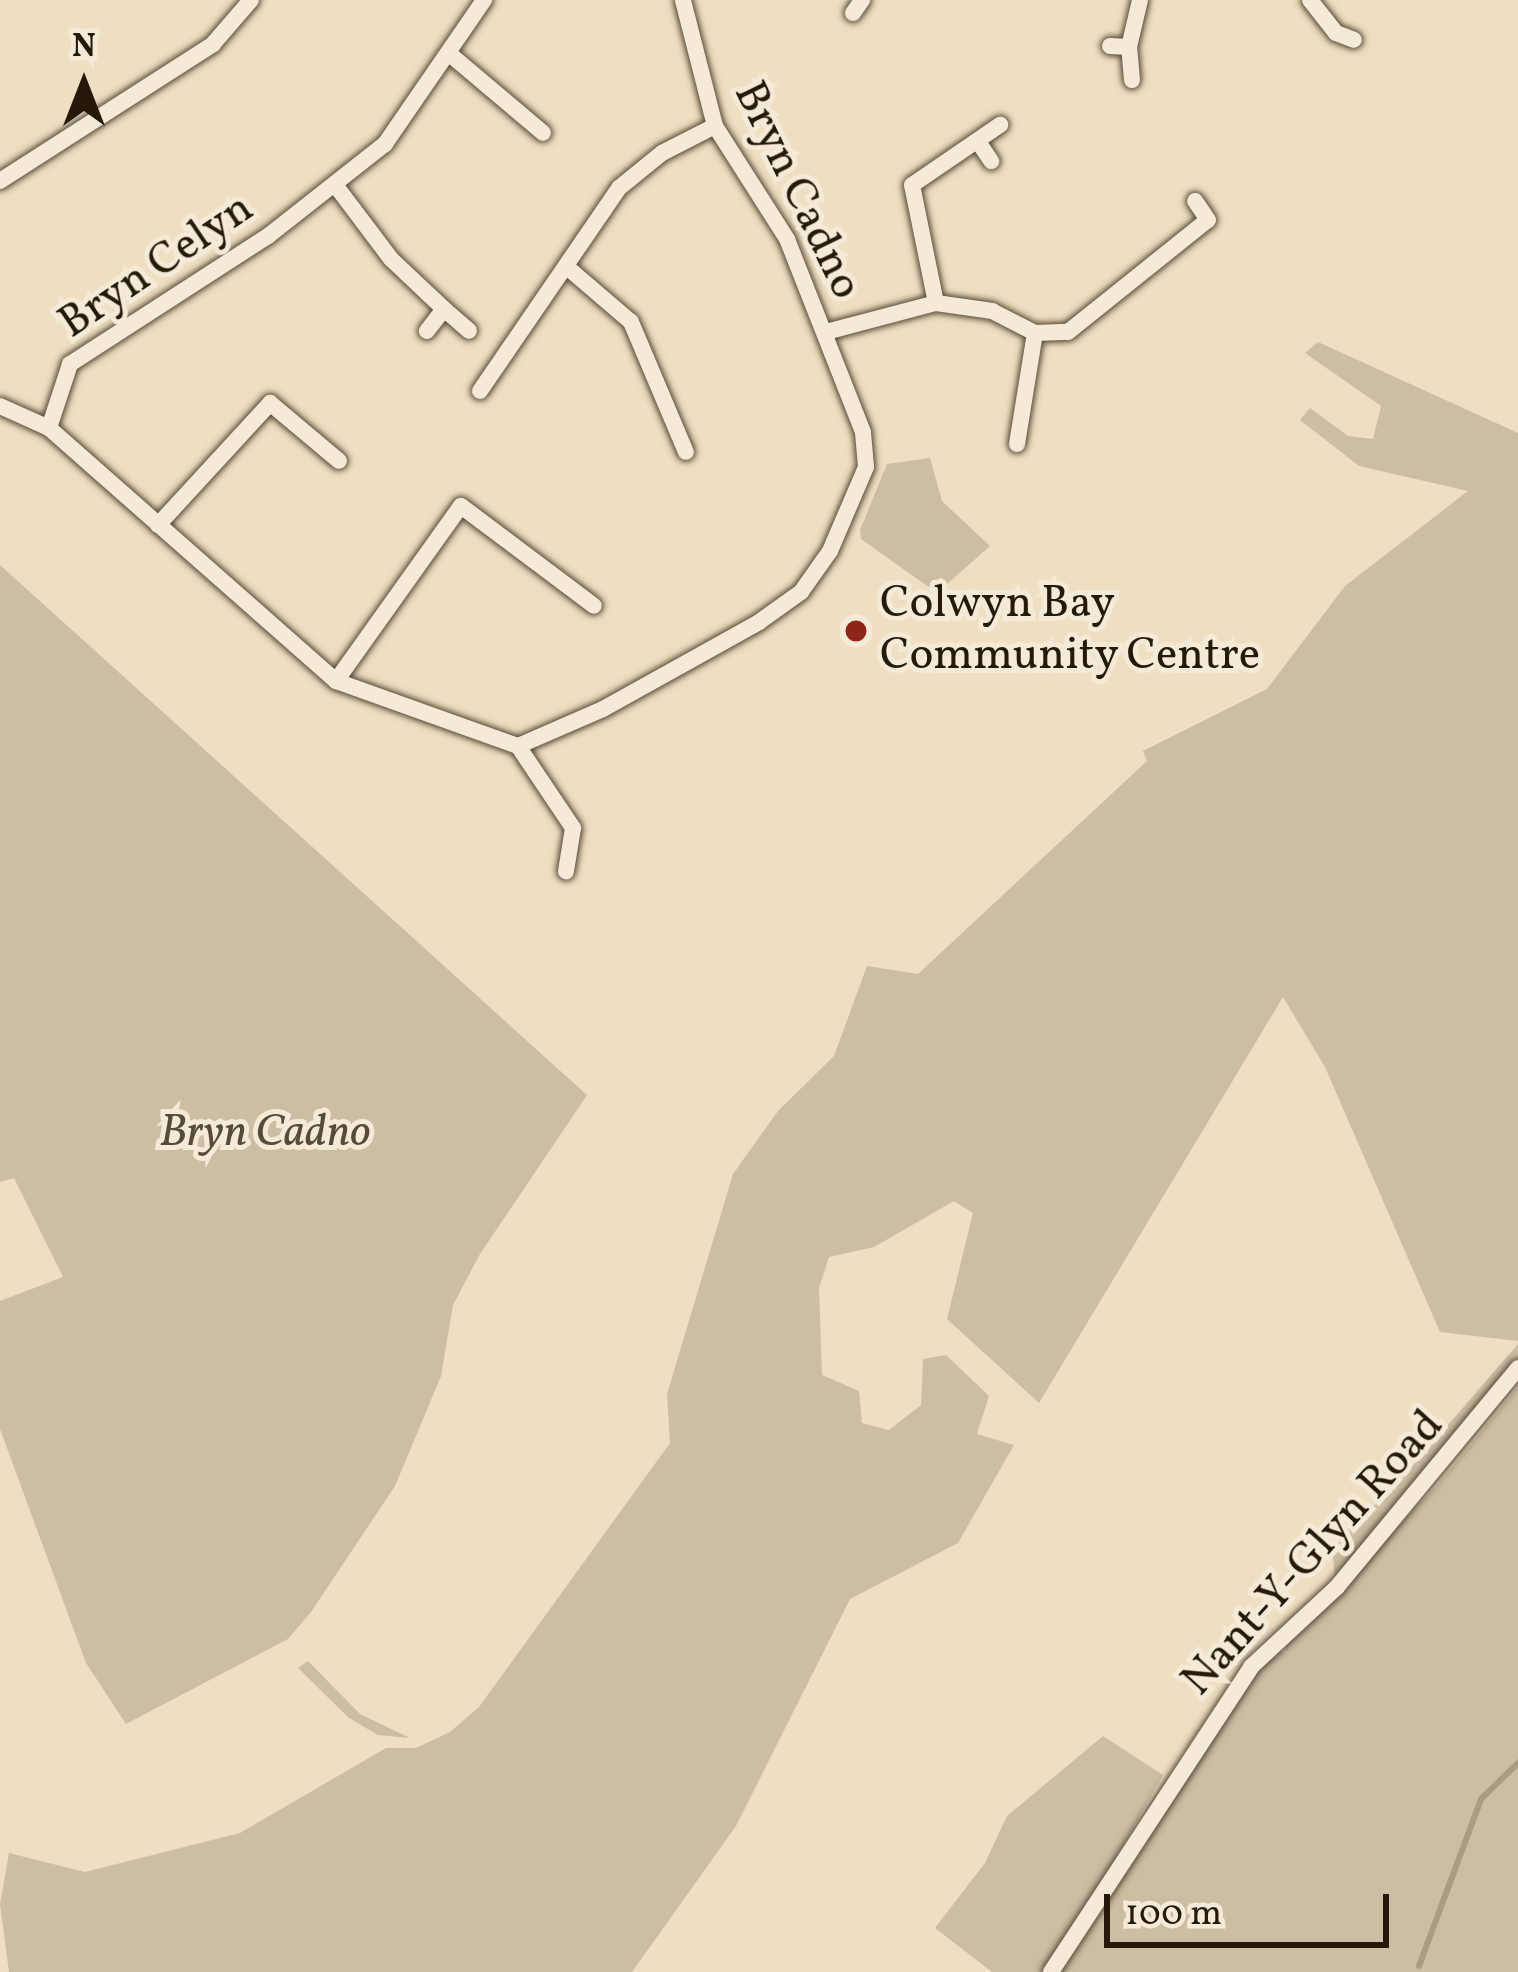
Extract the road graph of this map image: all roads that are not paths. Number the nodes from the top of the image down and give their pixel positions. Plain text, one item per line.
1 (251, 0) edge
2 (484, 0) edge
3 (683, 0) edge
4 (1140, 0) edge
5 (1310, 0) edge
6 (1354, 40) dead end
7 (452, 56) junction
8 (1132, 80) dead end
9 (1000, 125) dead end
10 (715, 126) junction
11 (543, 133) dead end
12 (979, 143) junction
13 (991, 161) dead end
14 (0, 181) edge
15 (336, 186) junction
16 (1195, 201) dead end
17 (568, 268) junction
18 (936, 303) junction
19 (444, 309) junction
20 (427, 331) dead end
21 (469, 331) dead end
22 (826, 332) junction
23 (1035, 333) junction
24 (480, 391) dead end
25 (0, 406) edge
26 (1022, 416) junction
27 (1042, 422) dead end
28 (49, 428) junction
29 (1017, 444) dead end
30 (686, 452) dead end
31 (339, 461) dead end
32 (158, 525) junction
33 (594, 606) dead end
34 (336, 681) junction
35 (518, 746) junction
36 (566, 871) dead end
37 (1518, 1368) edge
38 (1051, 1972) edge

1 - 14 street
2 - 7 street, Bryn Celyn
3 - 10 street, Bryn Cadno
4 - 8 street
5 - 6 street
7 - 11 street
7 - 15 street, Bryn Celyn
9 - 12 street
10 - 17 street
10 - 22 street, Bryn Cadno
12 - 13 street
12 - 18 street
15 - 19 street
15 - 28 street, Bryn Celyn
16 - 23 street
17 - 24 street
17 - 30 street
18 - 22 street
18 - 23 street
19 - 20 street
19 - 21 street
22 - 35 street, Bryn Cadno
23 - 26 street
25 - 28 street
26 - 27 street
26 - 29 street
28 - 32 street
31 - 32 street
32 - 34 street
33 - 34 street
34 - 35 street
35 - 36 street
37 - 38 street, Nant-Y-Glyn Road

